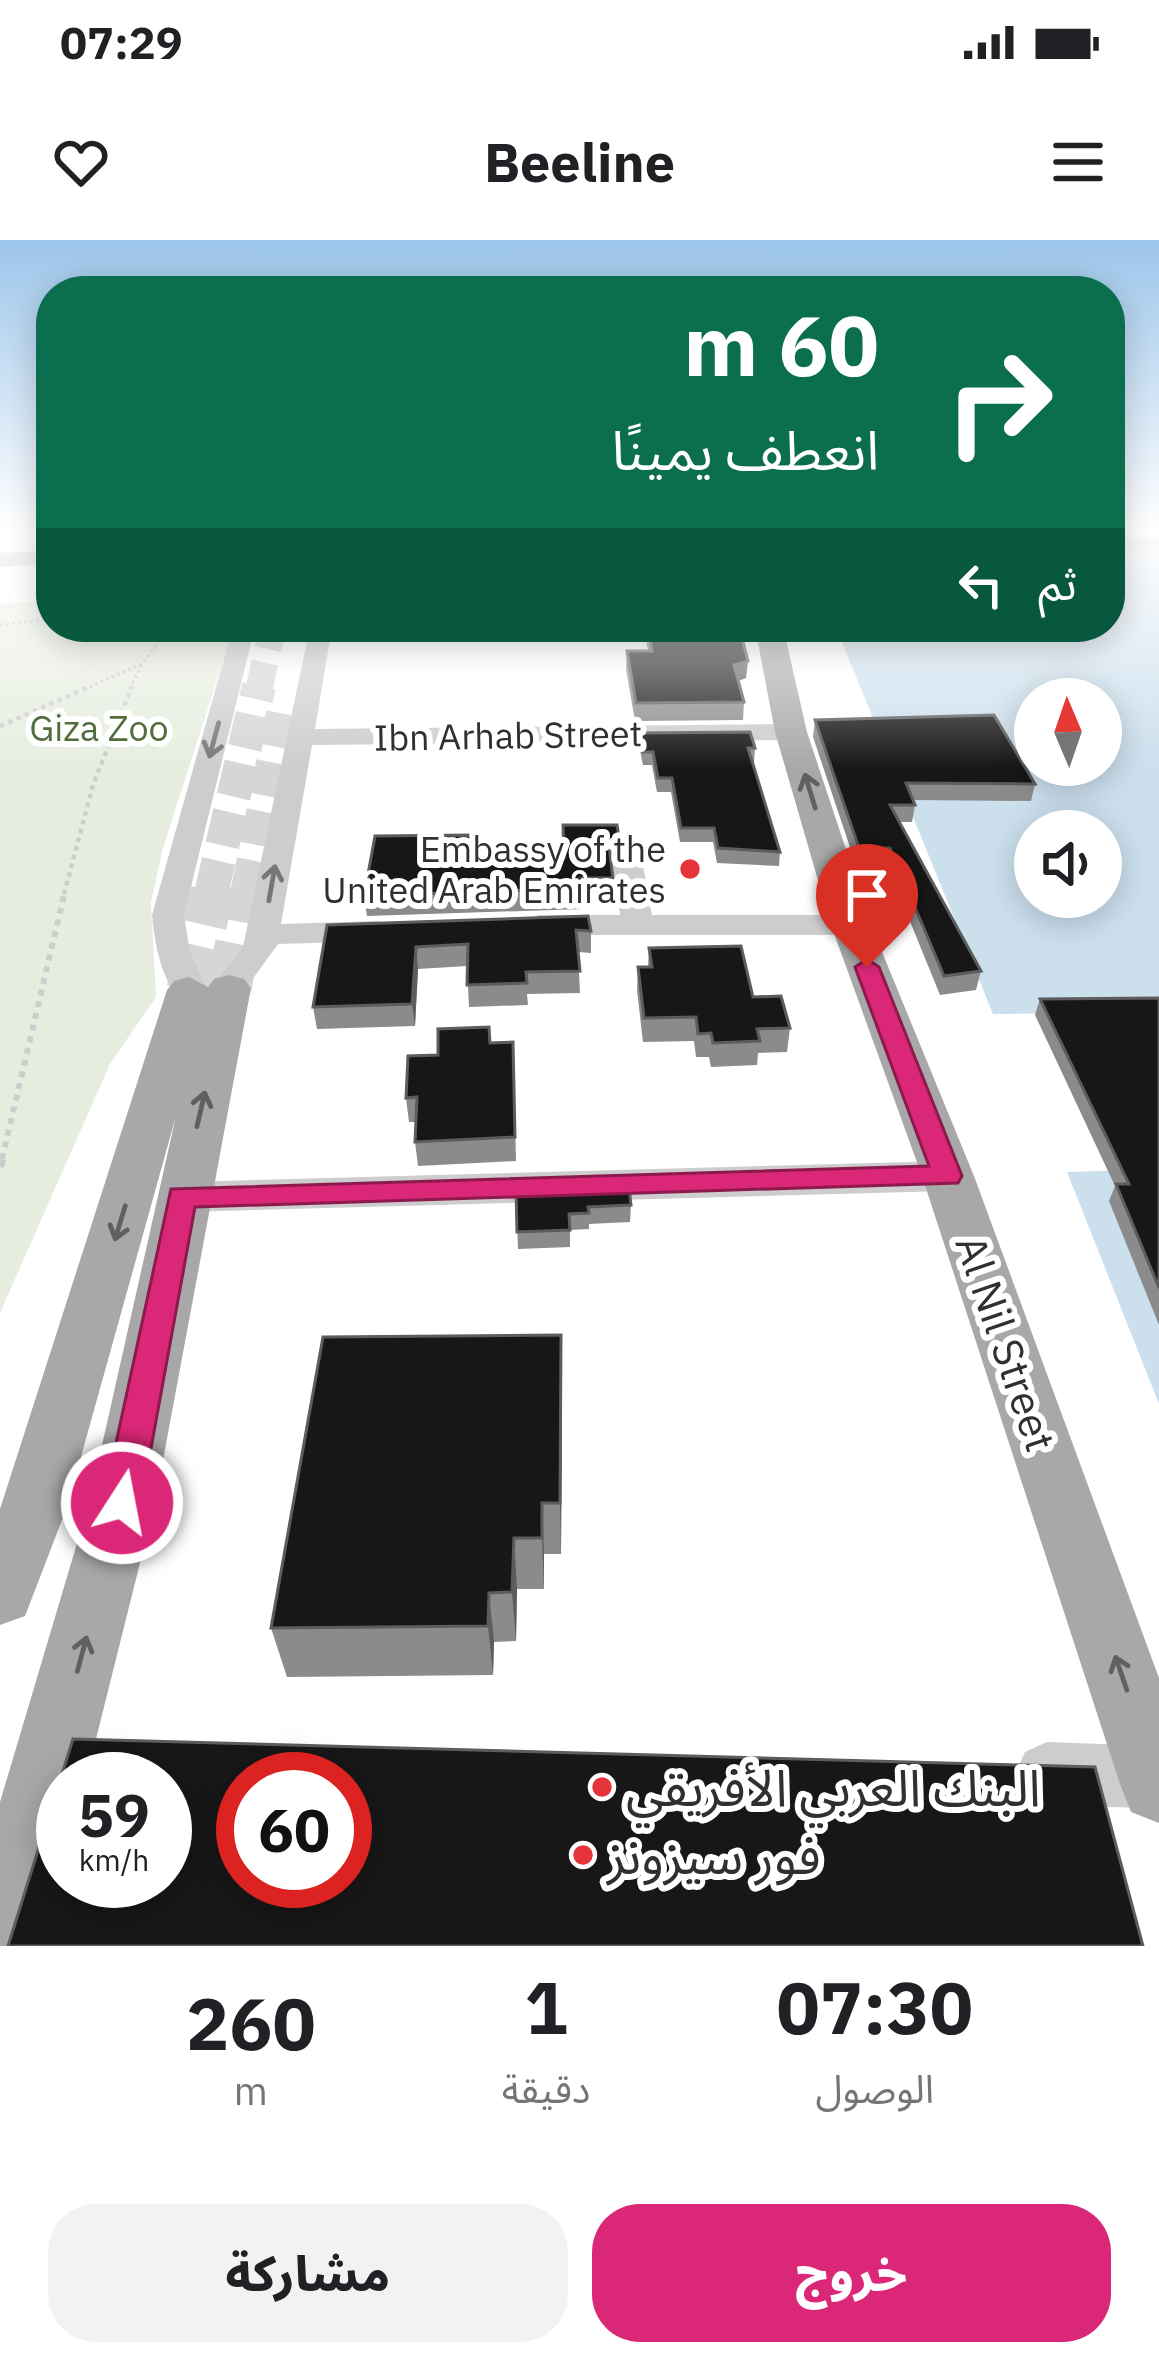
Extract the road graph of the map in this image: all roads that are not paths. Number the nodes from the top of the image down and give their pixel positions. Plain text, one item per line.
1 (240, 642) edge
2 (318, 642) edge
3 (772, 642) edge
4 (791, 732) junction
5 (297, 736) junction
6 (628, 866) dead end
7 (637, 921) junction
8 (851, 925) junction
9 (494, 927) edge
10 (423, 929) edge
11 (262, 935) junction
12 (209, 989) junction
13 (947, 1176) junction
14 (182, 1197) junction
15 (0, 1592) edge
16 (989, 1772) edge
17 (1158, 1780) edge
18 (0, 1927) edge

1 -> 12 street
2 - 5 street
3 - 4 main road, Al Nil Street
4 - 5 street, Ibn Arhab Street
8 -> 4 main road, Al Nil Street
11 -> 5 street
6 - 7 street
7 - 8 street
7 - 9 street
8 - 13 main road, Al Nil Street
10 - 11 street
11 - 12 street
14 -> 12 main road
12 -> 15 main road
13 - 14 street
17 -> 13 main road, Al Nil Street
18 -> 14 main road
16 - 17 street

